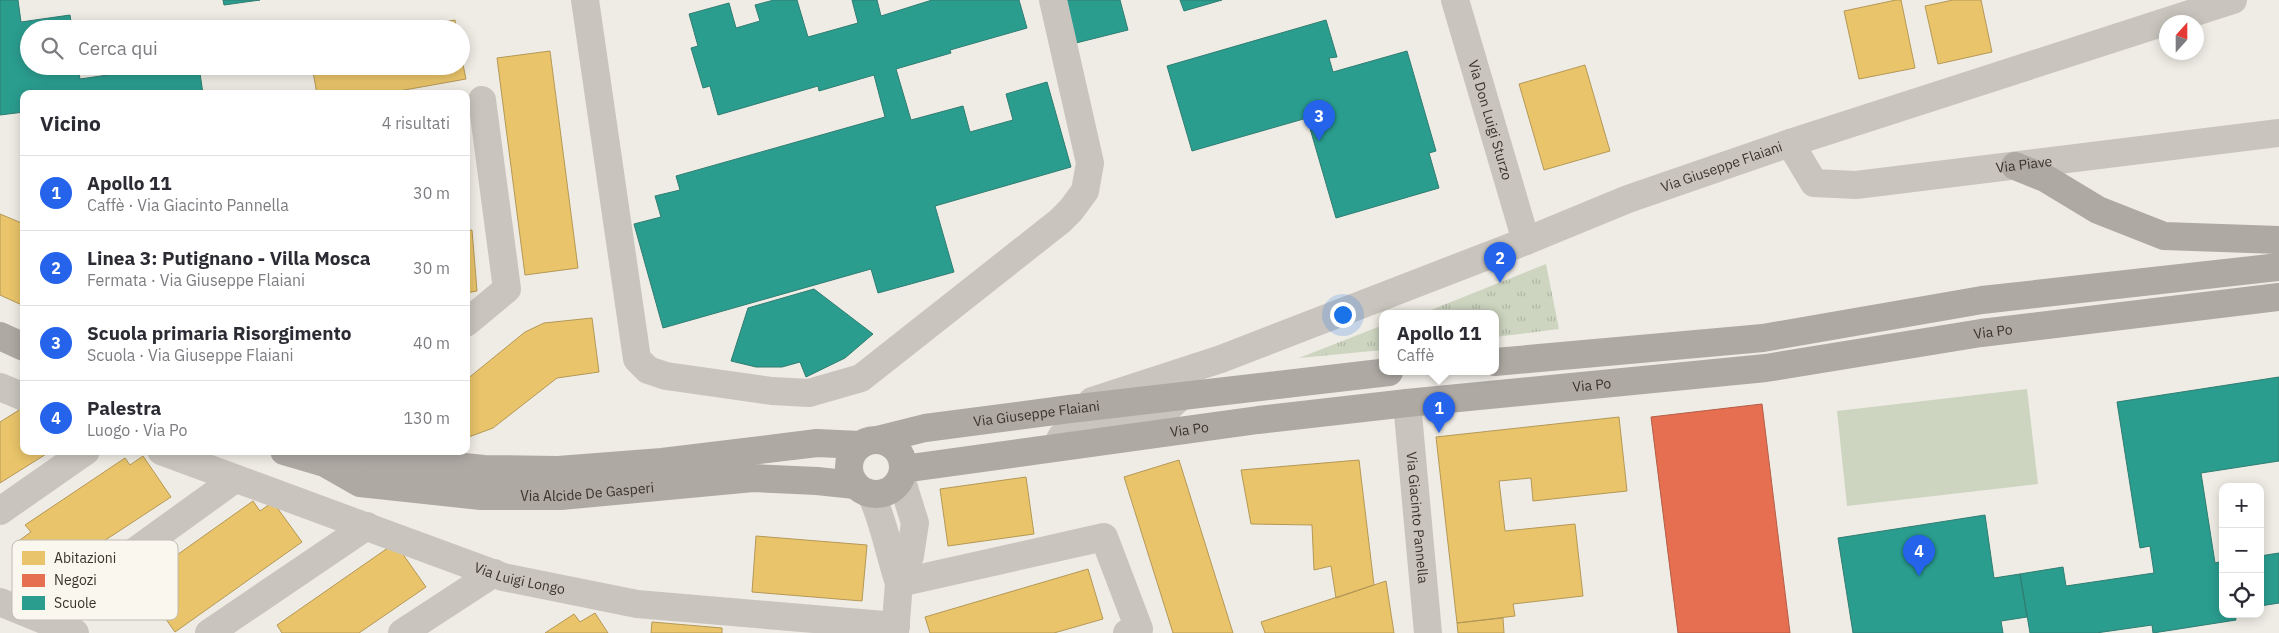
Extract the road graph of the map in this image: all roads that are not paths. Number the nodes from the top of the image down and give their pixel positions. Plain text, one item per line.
1 (585, 0) edge
2 (1053, 0) edge
3 (1455, 0) edge
4 (2233, 0) edge
5 (482, 100) dead end
6 (2279, 133) edge
7 (1790, 143) junction
8 (2015, 166) junction
9 (1526, 241) junction
10 (2274, 244) edge
11 (2279, 267) edge
12 (2279, 272) edge
13 (2279, 297) edge
14 (470, 320) edge
15 (1981, 333) junction
16 (0, 336) edge
17 (20, 345) edge
18 (1221, 359) junction
19 (1499, 362) edge
20 (1379, 373) edge
21 (0, 387) edge
22 (20, 395) edge
23 (1180, 397) junction
24 (1407, 403) junction
25 (1070, 409) junction
26 (868, 442) junction
27 (1058, 446) junction
28 (80, 455) edge
29 (172, 455) edge
30 (313, 455) edge
31 (327, 457) edge
32 (902, 474) junction
33 (235, 479) junction
34 (863, 489) junction
35 (0, 511) edge
36 (367, 526) junction
37 (150, 540) edge
38 (494, 573) junction
39 (898, 583) junction
40 (0, 602) edge
41 (12, 607) edge
42 (44, 620) edge
43 (896, 630) edge
44 (75, 633) edge
45 (209, 633) edge
46 (402, 633) edge
47 (1127, 633) edge
48 (1428, 633) edge

1 - 2 street
3 - 9 street, Via Don Luigi Sturzo
4 - 7 street, Via Giuseppe Flaiani
5 - 14 street
6 - 8 street, Via Piave
7 - 8 street, Via Piave
7 - 9 street, Via Giuseppe Flaiani
8 - 10 main road
9 - 18 street, Via Giuseppe Flaiani
11 - 19 main road
12 - 15 main road
13 - 15 main road, Via Po
15 - 24 main road, Via Po
16 - 17 main road
18 - 23 street, Via Giuseppe Flaiani
18 - 25 street, Via Giuseppe Flaiani
20 - 23 main road
21 - 22 street
23 - 25 main road
23 - 27 street, Via Giuseppe Flaiani
24 - 27 main road, Via Po
24 - 48 street, Via Giacinto Pannella
25 - 26 main road, Via Giuseppe Flaiani
26 - 31 main road, Via Alcide De Gasperi
26 - 32 main road
26 - 34 main road
27 - 32 main road, Via Po
28 - 35 street
29 - 33 street, Via Luigi Longo
30 - 31 main road, Via Alcide De Gasperi
31 - 34 main road, Via Alcide De Gasperi
32 - 34 main road
32 - 39 street
33 - 36 street, Via Luigi Longo
33 - 37 street
34 - 39 street
36 - 38 street, Via Luigi Longo
36 - 45 street
38 - 43 street, Via Luigi Longo
38 - 46 street
39 - 43 street
39 - 47 street
40 - 41 street
42 - 44 street

